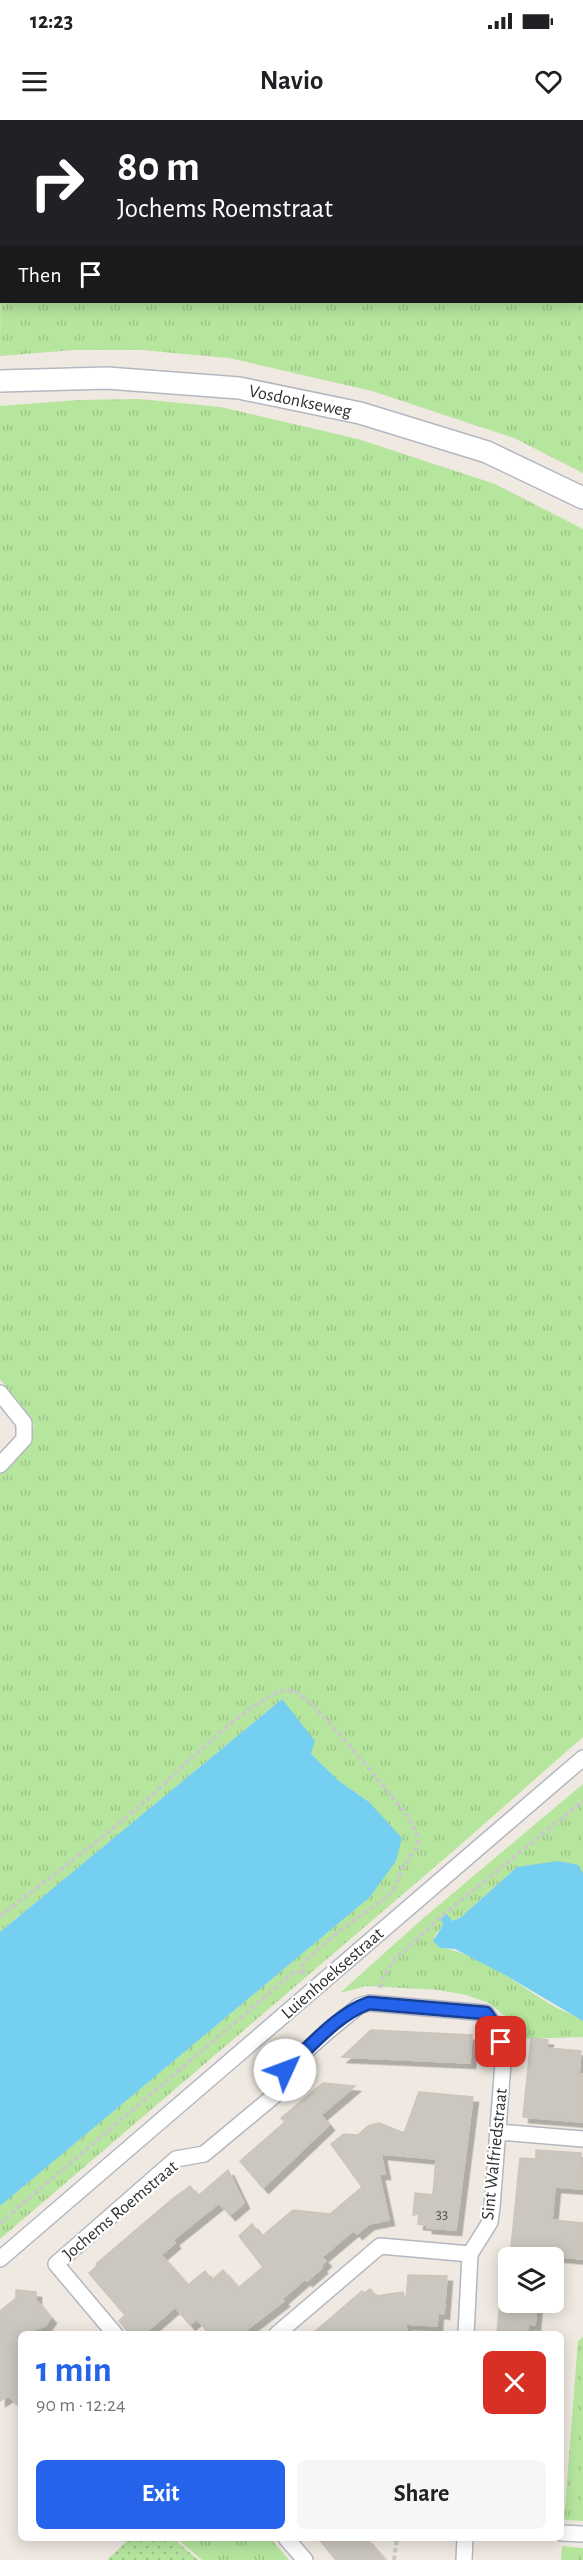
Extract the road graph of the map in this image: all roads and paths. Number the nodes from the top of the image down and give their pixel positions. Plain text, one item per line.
1 (0, 381) edge
2 (583, 498) edge
3 (0, 1393) edge
4 (0, 1465) edge
5 (583, 1758) edge
6 (583, 1801) edge
7 (0, 1916) edge
8 (376, 2003) junction
9 (501, 2042) joint
10 (499, 2132) junction
11 (583, 2139) edge
12 (0, 2223) edge
13 (470, 2254) junction
14 (0, 2259) edge
15 (112, 2331) edge
16 (281, 2331) edge
17 (466, 2331) edge
18 (564, 2533) edge
19 (583, 2534) edge
20 (289, 2541) edge
21 (397, 2541) edge
22 (465, 2541) edge
23 (305, 2560) edge
24 (394, 2560) edge
25 (464, 2560) edge

1 - 2 main road, Vosdonkseweg
3 - 4 street
5 - 14 street, Luienhoeksestraat
6 - 8 path
7 - 12 path
8 - 9 street, Jochems Roemstraat
8 - 15 street, Jochems Roemstraat
9 - 10 street, Sint Walfriedstraat
10 - 11 street
10 - 13 street, Sint Walfriedstraat
13 - 16 street
13 - 17 street, Sint Walfriedstraat
18 - 19 street
20 - 23 street
21 - 24 path
22 - 25 street

